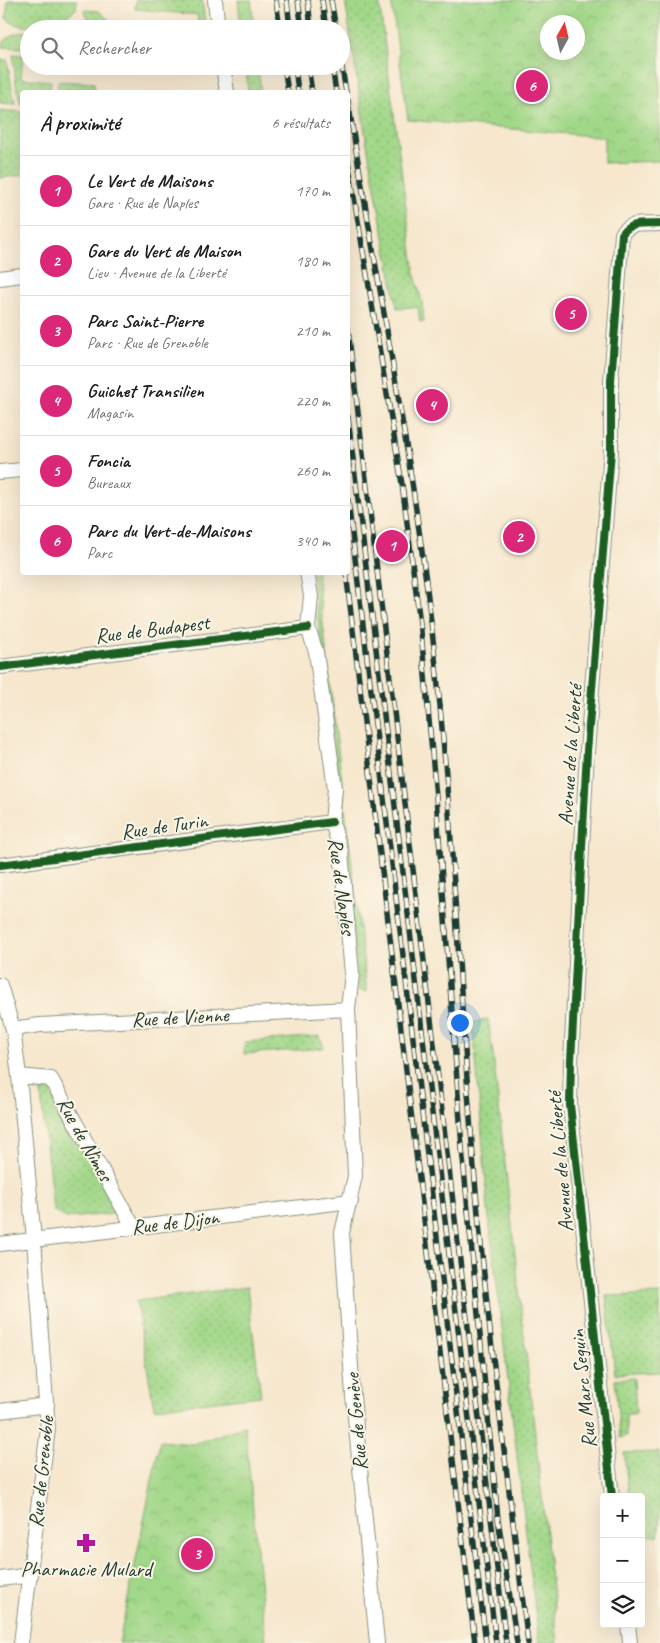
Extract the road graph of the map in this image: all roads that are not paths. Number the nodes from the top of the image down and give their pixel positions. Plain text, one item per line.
1 (215, 0) edge
2 (217, 20) edge
3 (224, 75) edge
4 (227, 90) edge
5 (660, 224) edge
6 (20, 275) edge
7 (0, 278) edge
8 (20, 470) edge
9 (0, 472) edge
10 (307, 575) edge
11 (308, 628) junction
12 (0, 667) edge
13 (332, 822) junction
14 (0, 866) edge
15 (0, 985) edge
16 (348, 1009) junction
17 (13, 1029) junction
18 (19, 1076) junction
19 (351, 1201) junction
20 (134, 1228) junction
21 (34, 1240) junction
22 (0, 1244) edge
23 (589, 1278) joint
24 (47, 1405) junction
25 (0, 1411) edge
26 (612, 1493) edge
27 (31, 1575) junction
28 (0, 1579) edge
29 (628, 1628) edge
30 (21, 1643) edge
31 (377, 1643) edge
32 (630, 1643) edge

1 - 2 street
3 - 4 street
5 - 23 street, Avenue de la Liberté
6 - 7 street
8 - 9 street
10 - 11 street, Rue de Naples
11 - 12 street, Rue de Budapest
11 - 13 street, Rue de Naples
13 - 14 street, Rue de Turin
13 - 16 street, Rue de Naples
15 - 17 street, Rue de Grenoble
16 - 17 street, Rue de Vienne
16 - 19 street, Rue de Naples
17 - 18 street, Rue de Grenoble
18 - 20 street, Rue de Nîmes
18 - 21 street, Rue de Grenoble
19 - 20 street, Rue de Dijon
19 - 31 street, Rue de Genève
20 - 21 street, Rue de Dijon
21 - 22 street, Rue de Dijon
21 - 24 street, Rue de Grenoble
23 - 26 street, Rue Marc Seguin
24 - 25 street
24 - 27 street, Rue de Grenoble
27 - 28 street
27 - 30 street, Rue de Grenoble
29 - 32 street

